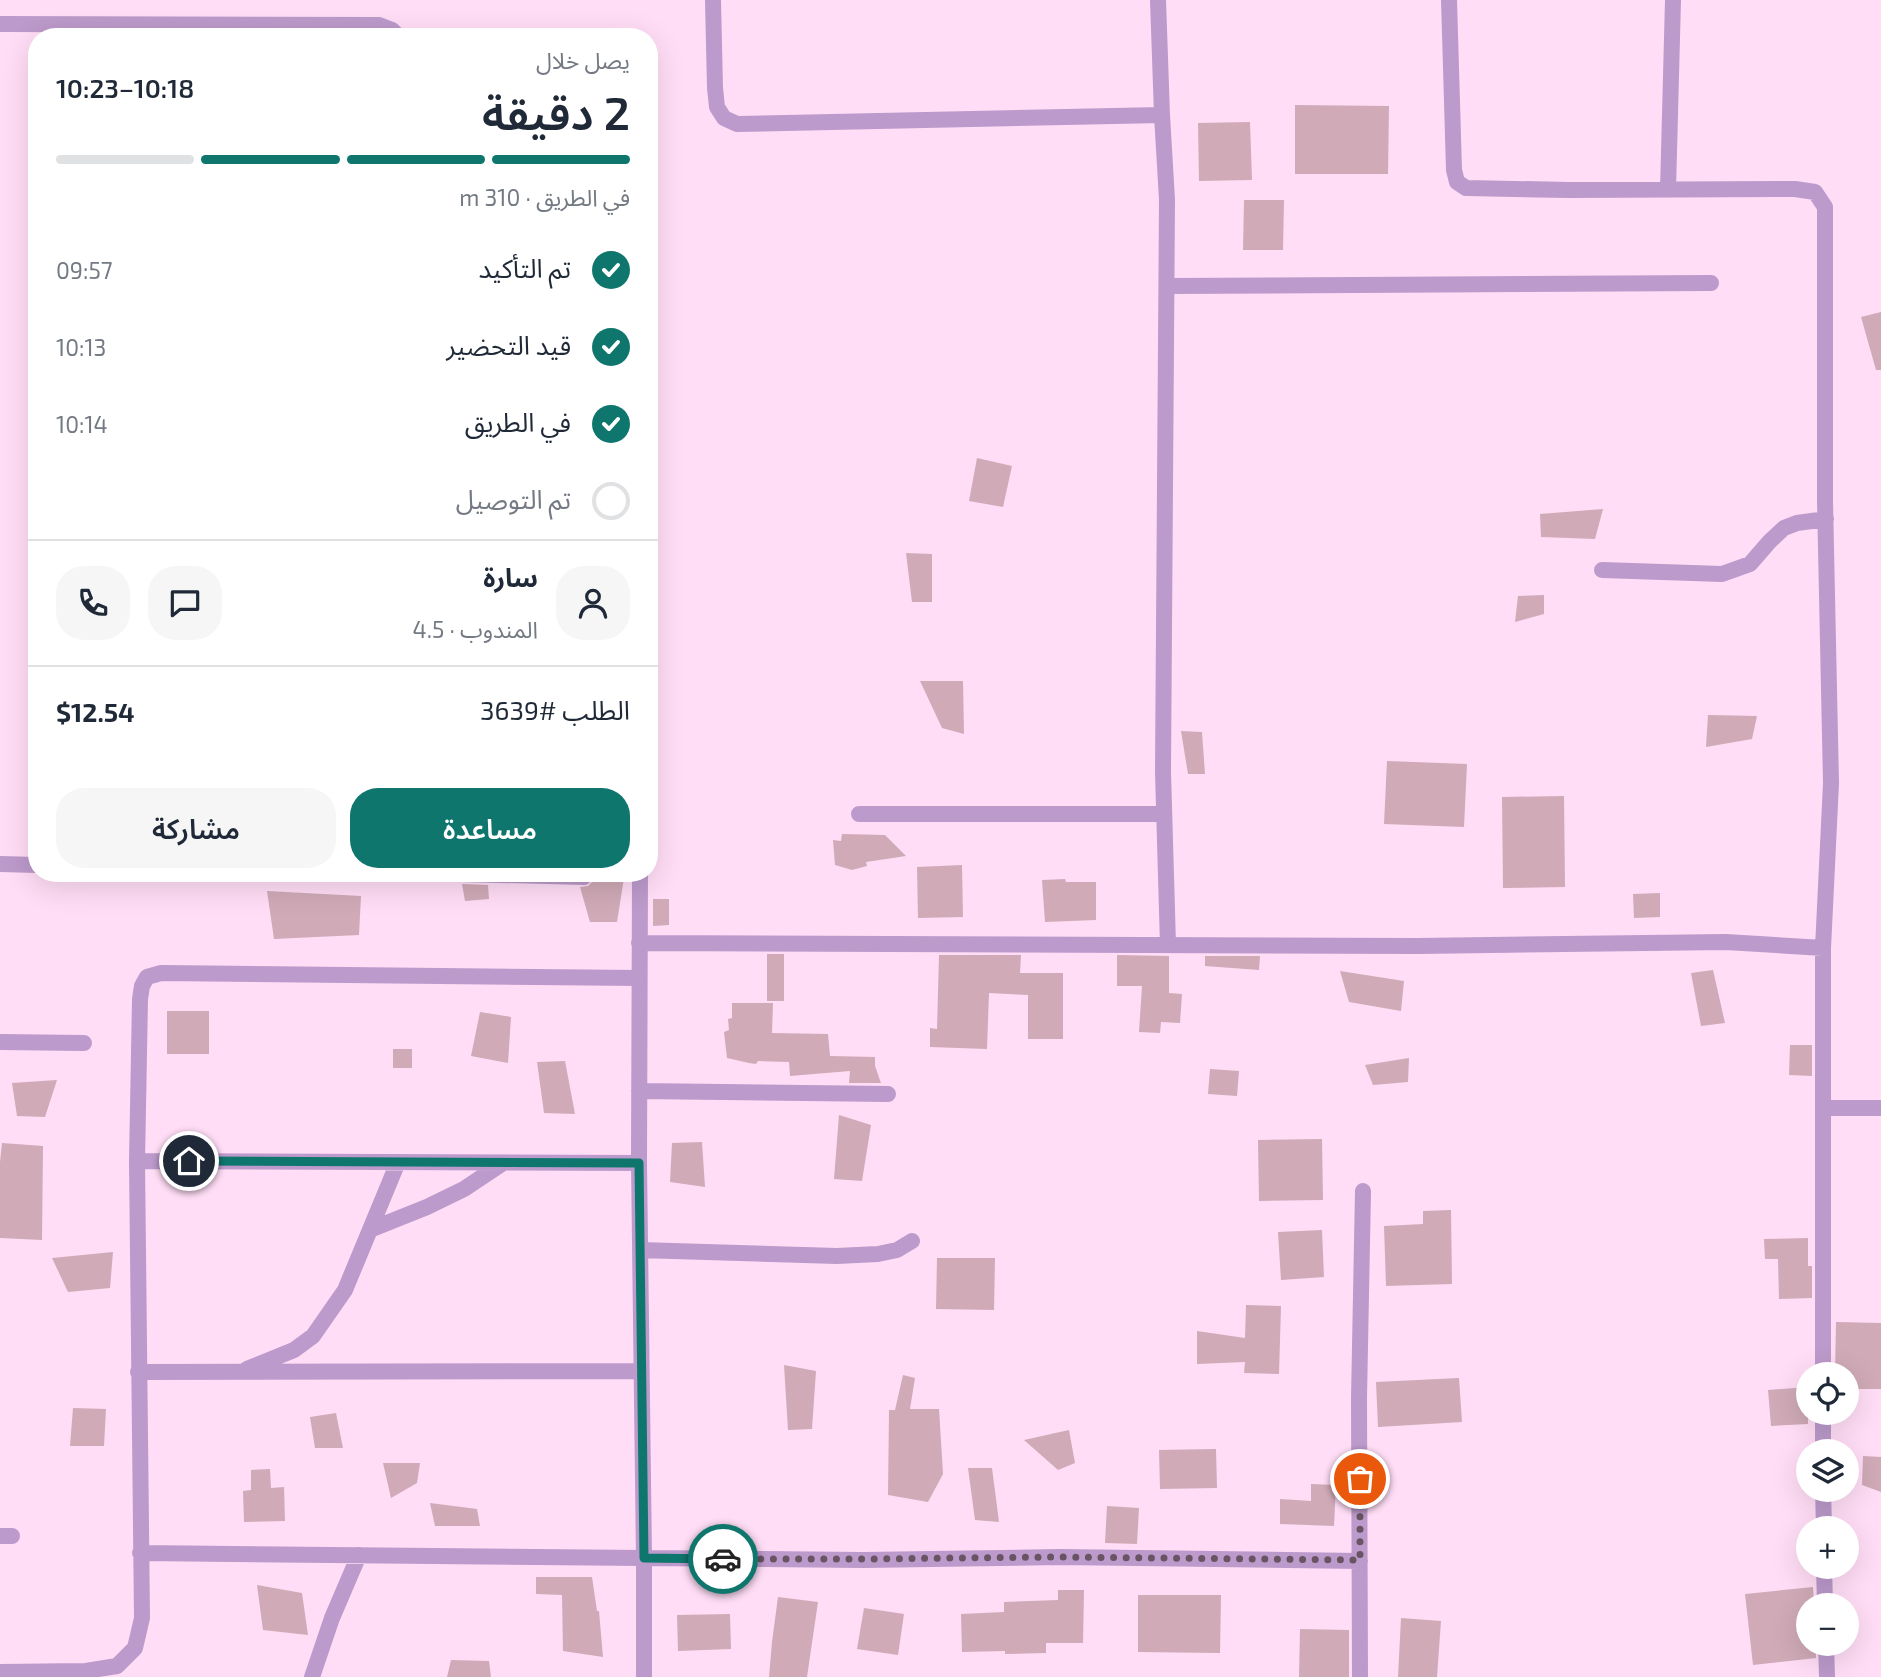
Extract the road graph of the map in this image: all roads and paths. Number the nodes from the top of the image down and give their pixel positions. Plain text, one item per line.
1 (713, 0) edge
2 (1158, 0) edge
3 (1449, 0) edge
4 (1673, 0) edge
5 (0, 24) edge
6 (387, 28) edge
7 (1162, 115) junction
8 (1668, 190) junction
9 (1711, 283) dead end
10 (1167, 286) junction
11 (1826, 519) junction
12 (1602, 569) dead end
13 (859, 814) dead end
14 (1164, 814) junction
15 (0, 864) edge
16 (28, 865) edge
17 (640, 882) edge
18 (639, 943) junction
19 (1168, 945) junction
20 (1824, 948) junction
21 (639, 978) junction
22 (0, 1042) edge
23 (84, 1043) dead end
24 (639, 1090) junction
25 (888, 1094) dead end
26 (1823, 1108) junction
27 (1881, 1108) edge
28 (137, 1161) junction
29 (398, 1162) junction
30 (503, 1163) junction
31 (639, 1163) junction
32 (1363, 1191) dead end
33 (372, 1229) junction
34 (912, 1241) dead end
35 (640, 1250) junction
36 (1823, 1362) edge
37 (641, 1371) junction
38 (138, 1372) junction
39 (239, 1372) junction
40 (140, 1553) junction
41 (359, 1555) junction
42 (644, 1558) junction
43 (1360, 1560) junction
44 (1826, 1656) edge
45 (0, 1672) edge
46 (312, 1677) edge
47 (645, 1677) edge
48 (1360, 1677) edge
49 (1827, 1677) edge

1 - 7 street
2 - 7 street
3 - 8 street
4 - 8 street
5 - 6 street
7 - 10 street
8 - 11 street
9 - 10 street
10 - 14 street
11 - 12 street
11 - 20 street
13 - 14 street
14 - 19 street
15 - 16 street
17 - 18 street
18 - 19 street
18 - 21 street
19 - 20 street
20 - 26 street
21 - 24 street
21 - 28 street
22 - 23 street
24 - 25 street
24 - 31 street
26 - 27 street
26 - 36 street
28 - 29 street
28 - 38 street
29 - 30 street
29 - 33 street
30 - 31 street
30 - 33 street
31 - 35 street
32 - 43 street
33 - 39 street
34 - 35 street
35 - 37 street
37 - 39 street
37 - 42 street
38 - 39 street
38 - 40 street
40 - 41 street
40 - 45 street
41 - 42 street
41 - 46 street
42 - 43 street
42 - 47 street
43 - 48 street
44 - 49 street

